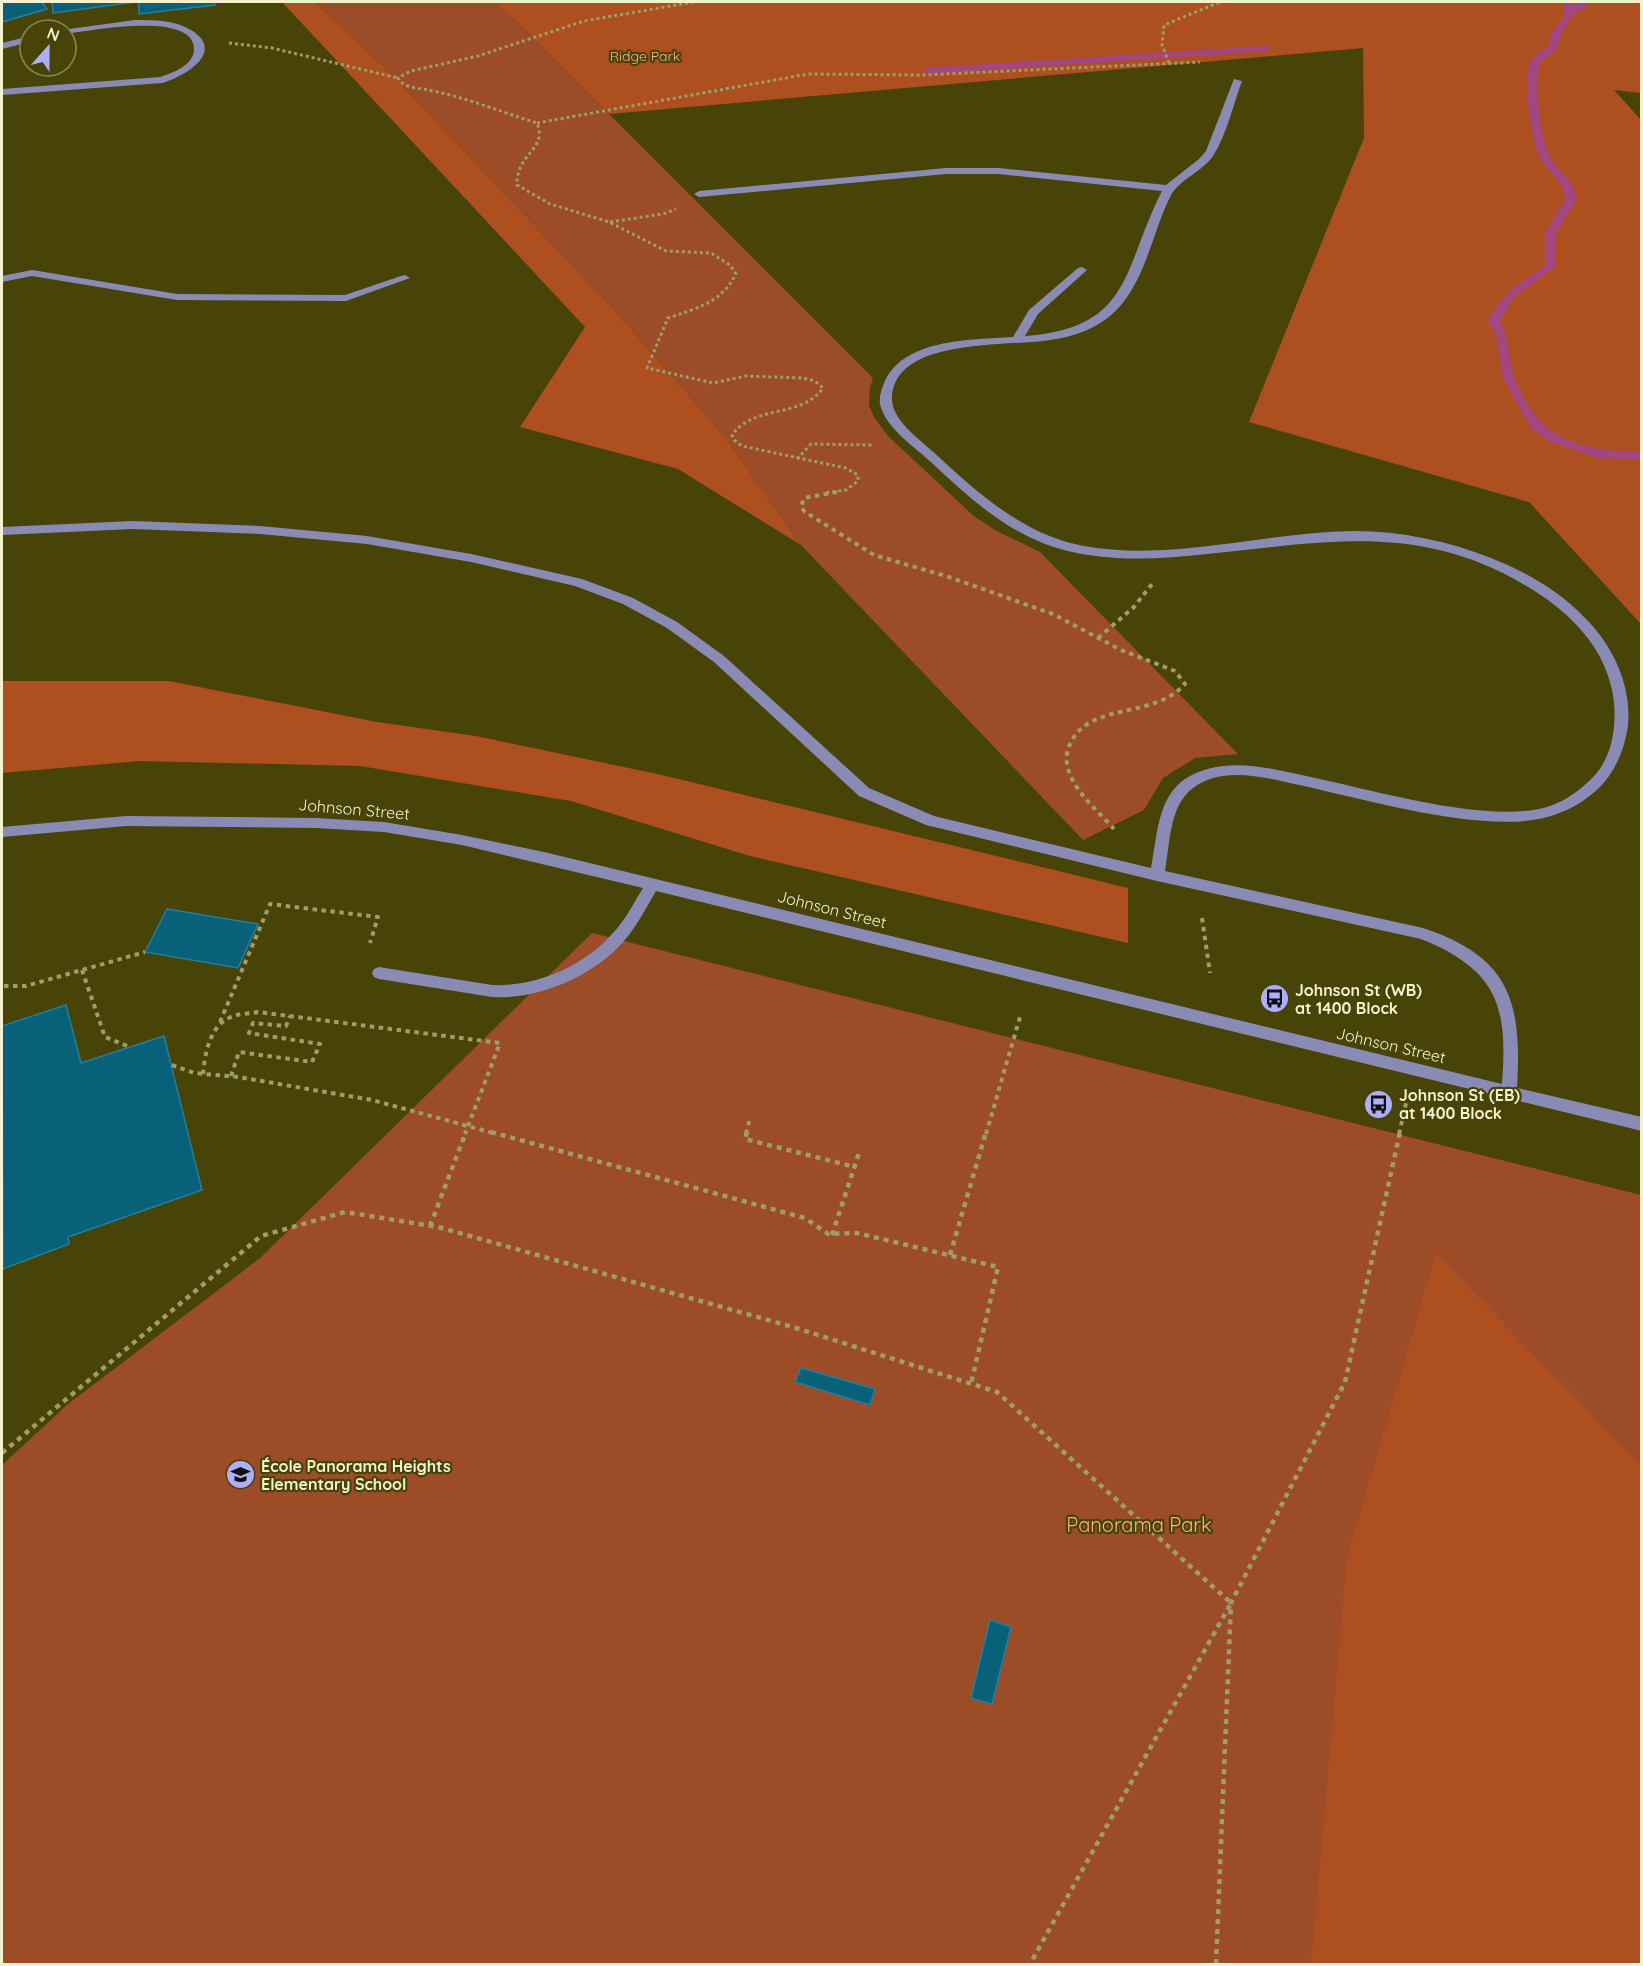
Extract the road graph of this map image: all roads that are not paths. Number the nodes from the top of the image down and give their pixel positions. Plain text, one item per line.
1 (78, 29) edge
2 (18, 42) edge
3 (2, 46) edge
4 (1237, 81) dead end
5 (2, 92) edge
6 (1170, 189) junction
7 (699, 194) road end
8 (1082, 270) dead end
9 (405, 278) dead end
10 (2, 279) edge
11 (1017, 340) junction
12 (2, 531) edge
13 (1634, 699) dead end
14 (1617, 778) dead end
15 (2, 832) edge
16 (1157, 875) junction
17 (652, 885) junction
18 (380, 973) road end
19 (1509, 1092) junction
20 (1641, 1124) edge

1 - 5 street
2 - 3 street
4 - 6 street
6 - 7 street
6 - 11 street
8 - 11 street
9 - 10 street
11 - 13 street
12 - 16 street
14 - 16 street
15 - 17 street, Johnson Street
16 - 19 street
17 - 18 street
17 - 19 street, Johnson Street
19 - 20 street, Johnson Street

